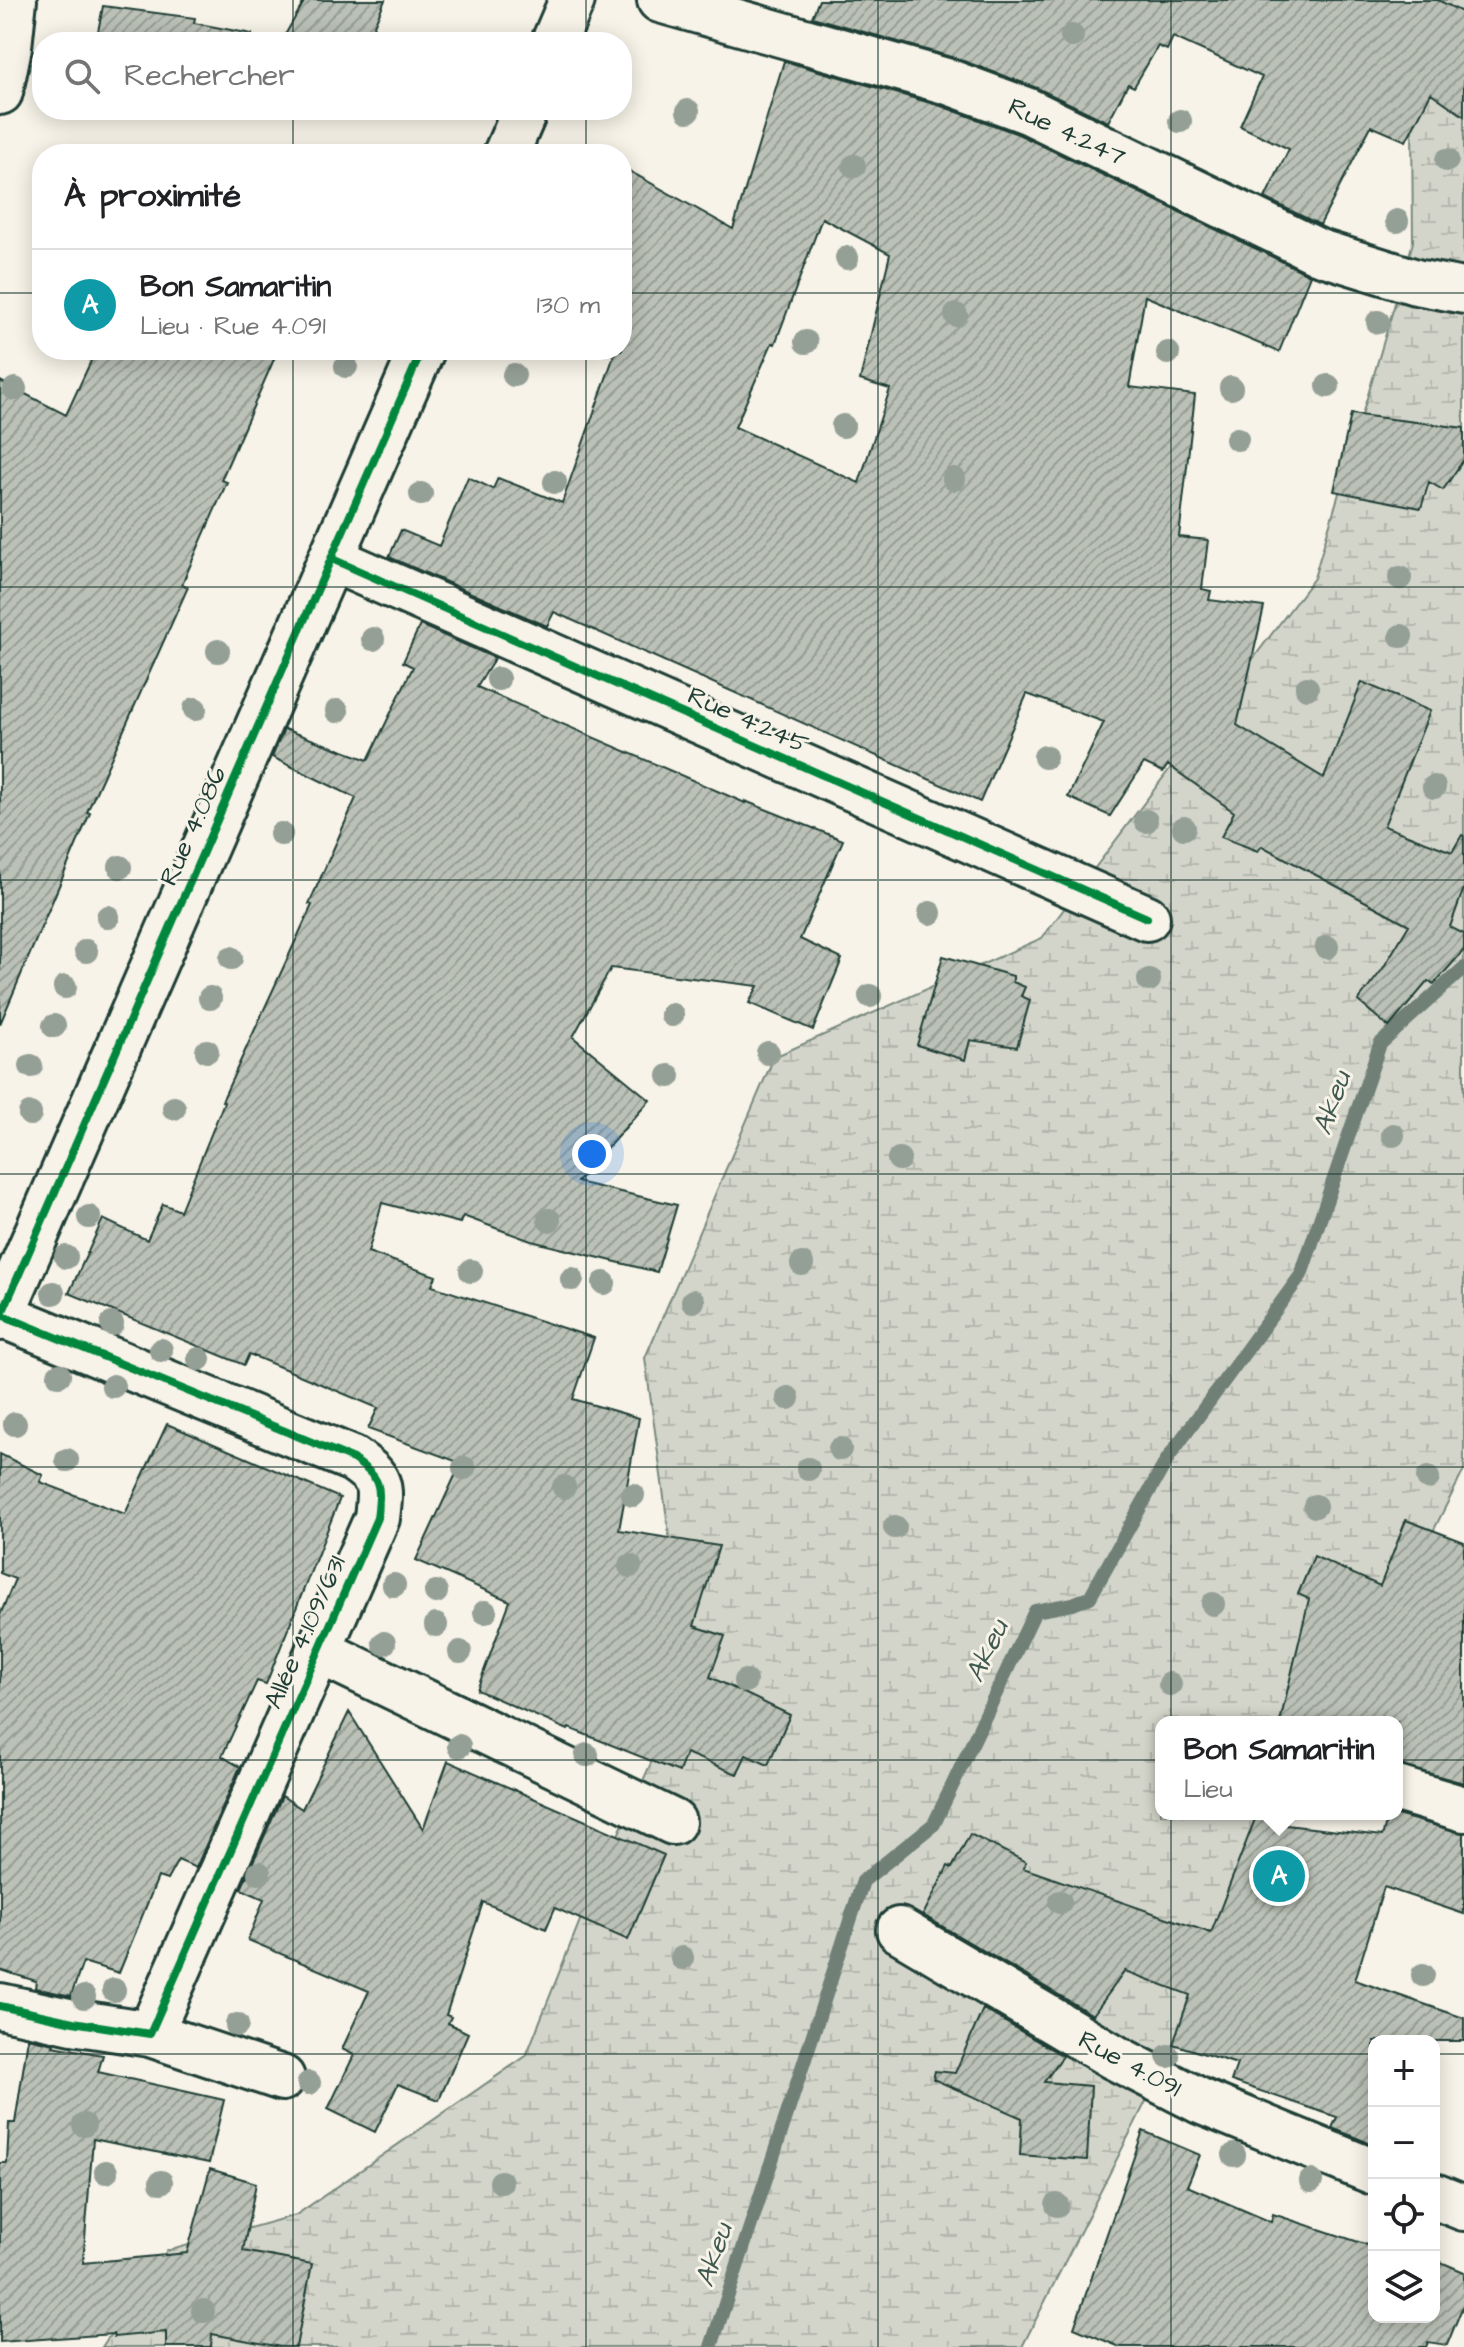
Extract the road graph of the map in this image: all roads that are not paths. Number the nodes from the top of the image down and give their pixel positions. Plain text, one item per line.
1 (14, 0) edge
2 (572, 0) edge
3 (660, 0) edge
4 (558, 32) edge
5 (0, 92) edge
6 (521, 120) edge
7 (510, 144) edge
8 (1464, 291) edge
9 (418, 360) edge
10 (332, 559) junction
11 (1147, 918) dead end
12 (1, 1316) edge
13 (319, 1651) junction
14 (1403, 1791) edge
15 (1464, 1809) edge
16 (673, 1822) dead end
17 (899, 1930) dead end
18 (0, 2006) edge
19 (150, 2034) junction
20 (282, 2078) dead end
21 (1368, 2170) edge
22 (1440, 2198) edge
23 (1464, 2208) edge

1 - 5 street
2 - 4 street
3 - 8 street, Rue 4.247
6 - 7 street
9 - 10 street, Rue 4.086
10 - 11 street, Rue 4.245
10 - 12 street, Rue 4.086
12 - 13 street, Allée 4.109/631
13 - 16 street
13 - 19 street, Allée 4.109/631
14 - 15 street
17 - 21 street, Rue 4.091
18 - 19 street
19 - 20 street
22 - 23 street

